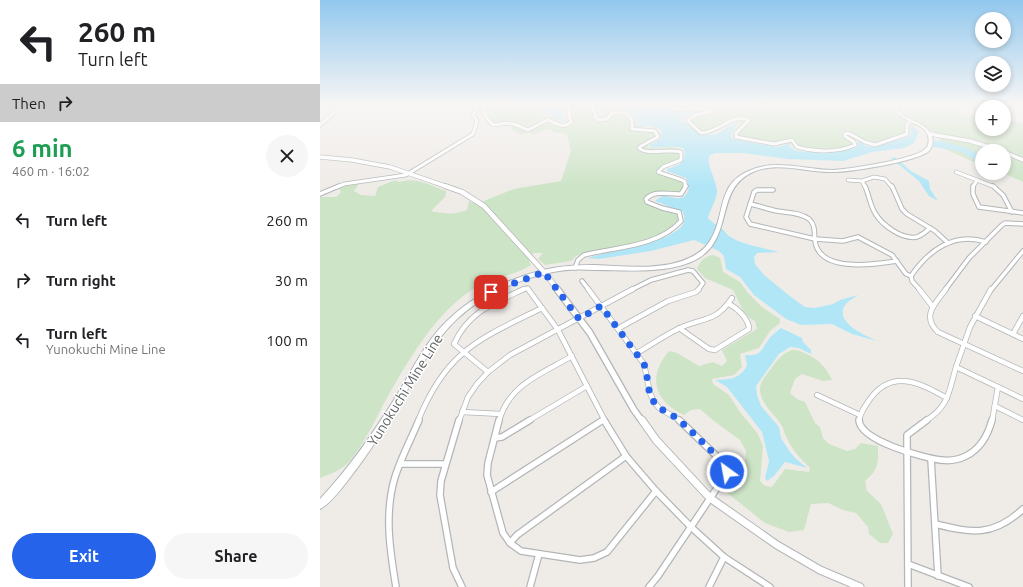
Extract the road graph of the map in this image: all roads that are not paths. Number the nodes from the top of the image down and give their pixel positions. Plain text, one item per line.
1 (473, 132) edge
2 (656, 132) edge
3 (737, 132) edge
4 (907, 132) edge
5 (928, 132) edge
6 (930, 136) junction
7 (980, 144) edge
8 (1011, 155) edge
9 (320, 157) edge
10 (1023, 160) edge
11 (956, 172) dead end
12 (410, 173) junction
13 (975, 179) edge
14 (848, 180) dead end
15 (977, 180) joint
16 (862, 181) junction
17 (774, 190) dead end
18 (320, 194) edge
19 (750, 204) junction
20 (1012, 212) junction
21 (1023, 213) edge
22 (1023, 224) edge
23 (930, 228) junction
24 (815, 239) junction
25 (947, 242) junction
26 (986, 242) junction
27 (1023, 251) edge
28 (1021, 257) edge
29 (897, 261) junction
30 (575, 268) junction
31 (544, 272) junction
32 (911, 276) junction
33 (582, 280) dead end
34 (732, 298) dead end
35 (729, 304) junction
36 (601, 306) junction
37 (933, 307) junction
38 (542, 308) junction
39 (975, 316) junction
40 (1023, 316) edge
41 (579, 319) junction
42 (619, 328) junction
43 (679, 328) junction
44 (558, 330) junction
45 (1013, 334) junction
46 (1023, 339) edge
47 (964, 344) junction
48 (464, 352) junction
49 (637, 353) junction
50 (572, 356) junction
51 (956, 367) junction
52 (1023, 371) edge
53 (488, 372) junction
54 (587, 386) junction
55 (998, 387) junction
56 (817, 395) dead end
57 (947, 398) junction
58 (1023, 399) edge
59 (995, 406) junction
60 (462, 412) junction
61 (501, 414) junction
62 (860, 415) junction
63 (604, 420) junction
64 (1023, 420) edge
65 (495, 438) junction
66 (907, 451) junction
67 (626, 456) junction
68 (931, 459) junction
69 (401, 464) junction
70 (445, 464) junction
71 (656, 491) junction
72 (491, 492) junction
73 (710, 498) junction
74 (320, 505) edge
75 (1023, 509) edge
76 (935, 524) junction
77 (691, 527) junction
78 (510, 543) junction
79 (540, 554) junction
80 (724, 558) junction
81 (908, 564) junction
82 (938, 576) junction
83 (762, 585) edge
84 (396, 587) edge
85 (462, 587) edge
86 (530, 587) edge
87 (649, 587) edge
88 (709, 587) edge
89 (770, 587) edge
90 (860, 587) edge
91 (908, 587) edge
92 (969, 587) edge

1 - 12 street
2 - 30 street
3 - 4 street
5 - 6 main road
6 - 7 street
6 - 30 main road, Yunokuchi Mine Line
8 - 10 street
9 - 12 street
11 - 13 street
12 - 18 street
12 - 31 street
14 - 16 street
15 - 20 street
15 - 20 street
16 - 23 street
16 - 23 street
17 - 19 street
19 - 24 street
19 - 24 street
20 - 21 street
22 - 26 street
23 - 25 street
24 - 29 street
24 - 29 street
25 - 26 street
25 - 32 street
26 - 37 street
27 - 28 street
28 - 39 street
29 - 32 street
30 - 31 main road, Yunokuchi Mine Line
31 - 41 street
31 - 74 main road, Yunokuchi Mine Line
32 - 37 street
33 - 36 street
34 - 35 street
35 - 43 street
35 - 43 street
36 - 41 street
36 - 42 street
36 - 42 street
37 - 47 street
38 - 44 street
38 - 48 street
38 - 48 street
39 - 45 street
39 - 47 street
40 - 45 street
41 - 44 street
41 - 73 street
42 - 49 street
43 - 49 street
44 - 50 street
44 - 53 street
45 - 46 street
47 - 51 street
47 - 52 street
48 - 53 street
48 - 69 street
49 - 73 street
50 - 54 street
50 - 61 street
51 - 55 street
51 - 57 street
53 - 60 street
54 - 63 street
54 - 65 street
55 - 58 street
55 - 59 street
56 - 62 street
57 - 62 street
57 - 66 street
59 - 64 street
59 - 68 street
60 - 61 street
60 - 70 street
61 - 65 street
62 - 66 street
63 - 67 street
63 - 72 street
65 - 72 street
66 - 68 street
66 - 81 street
67 - 71 street
67 - 78 street
68 - 76 street
69 - 70 street
69 - 84 street
70 - 85 street
71 - 77 street
71 - 79 street
72 - 78 street
73 - 77 street
73 - 90 street
75 - 76 street
76 - 82 street
77 - 80 street
77 - 87 street
78 - 79 street
79 - 86 street
80 - 83 street
80 - 88 street
81 - 82 street
81 - 91 street
82 - 92 street
83 - 89 street

